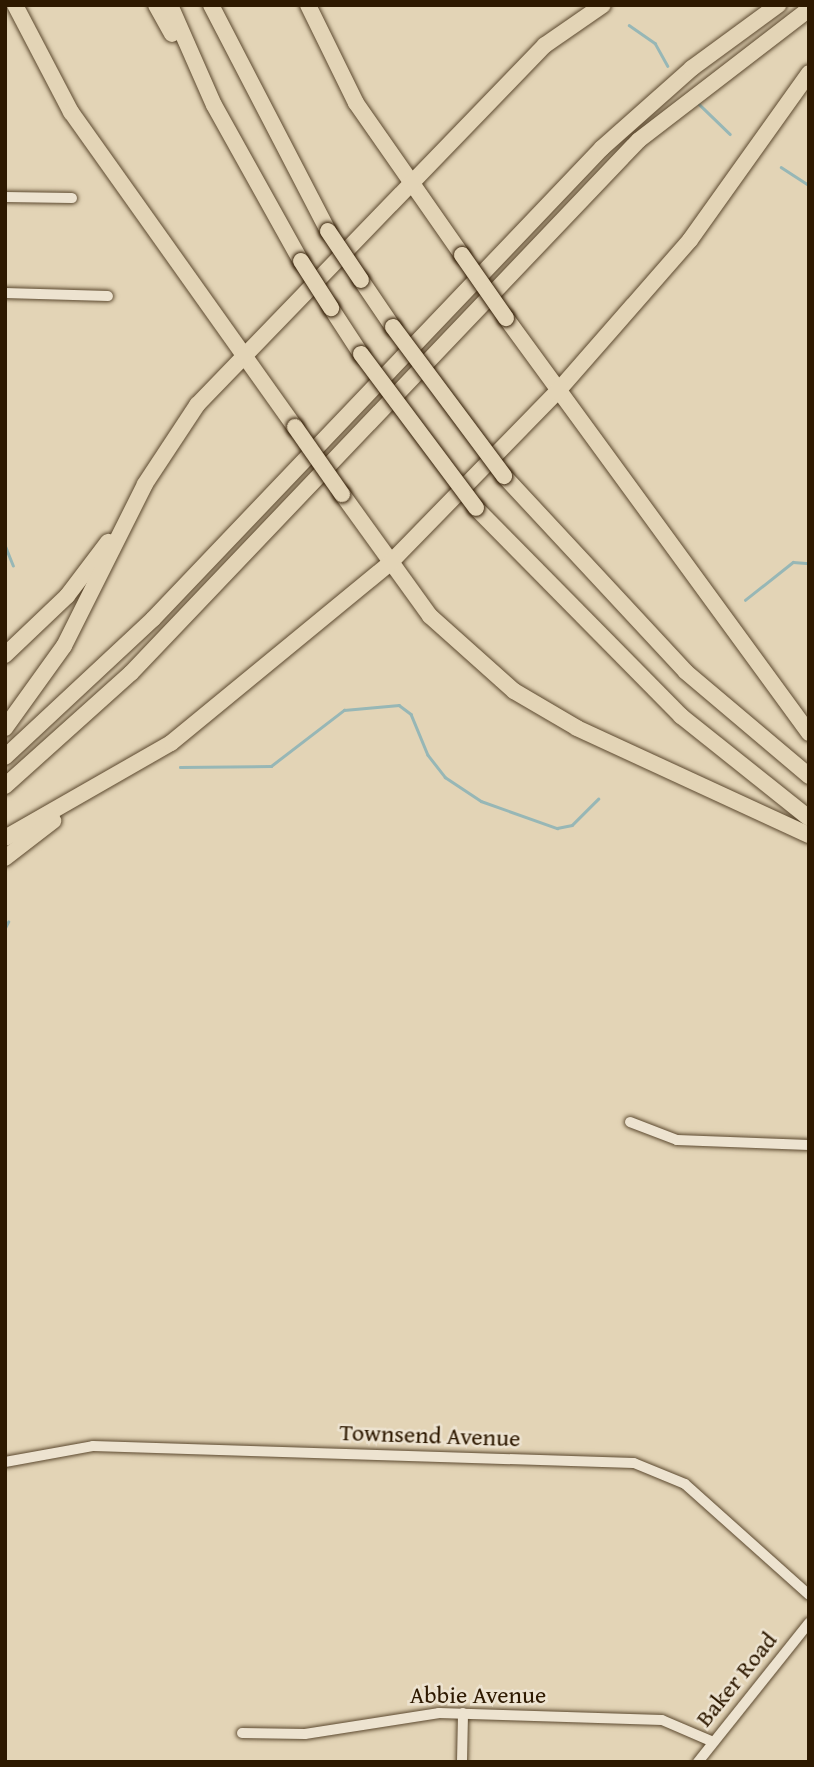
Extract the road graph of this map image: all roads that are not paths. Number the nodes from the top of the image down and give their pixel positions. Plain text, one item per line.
1 (15, 5) edge
2 (156, 5) edge
3 (170, 5) edge
4 (211, 5) edge
5 (308, 5) edge
6 (603, 5) edge
7 (778, 5) edge
8 (809, 9) edge
9 (809, 73) edge
10 (214, 105) junction
11 (413, 184) junction
12 (5, 197) edge
13 (72, 198) dead end
14 (5, 293) edge
15 (108, 296) dead end
16 (244, 355) junction
17 (557, 392) junction
18 (138, 496) junction
19 (390, 563) junction
20 (5, 655) edge
21 (5, 728) edge
22 (809, 733) edge
23 (5, 757) edge
24 (809, 776) edge
25 (103, 784) junction
26 (5, 786) edge
27 (809, 818) edge
28 (809, 835) edge
29 (5, 838) edge
30 (5, 858) edge
31 (630, 1122) dead end
32 (809, 1145) edge
33 (5, 1462) edge
34 (809, 1595) edge
35 (809, 1623) edge
36 (463, 1713) junction
37 (242, 1733) dead end
38 (711, 1741) junction
39 (462, 1762) edge
40 (698, 1762) edge

1 - 16 highway
2 - 10 highway
3 - 10 highway
4 - 24 highway, bridge
5 - 11 highway
6 - 11 highway
7 - 23 highway
8 - 26 highway
9 - 17 highway
10 - 27 highway, bridge
11 - 16 highway
11 - 17 highway, bridge
12 - 13 street
14 - 15 street
16 - 18 highway
16 - 19 highway, bridge
17 - 19 highway
17 - 22 highway
18 - 20 highway
18 - 21 highway
19 - 25 highway
19 - 28 highway
25 - 29 highway
25 - 30 highway
31 - 32 street
33 - 34 street, Townsend Avenue
35 - 38 street, Baker Road
36 - 37 street, Abbie Avenue
36 - 38 street, Abbie Avenue
36 - 39 street
38 - 40 street, Baker Road

